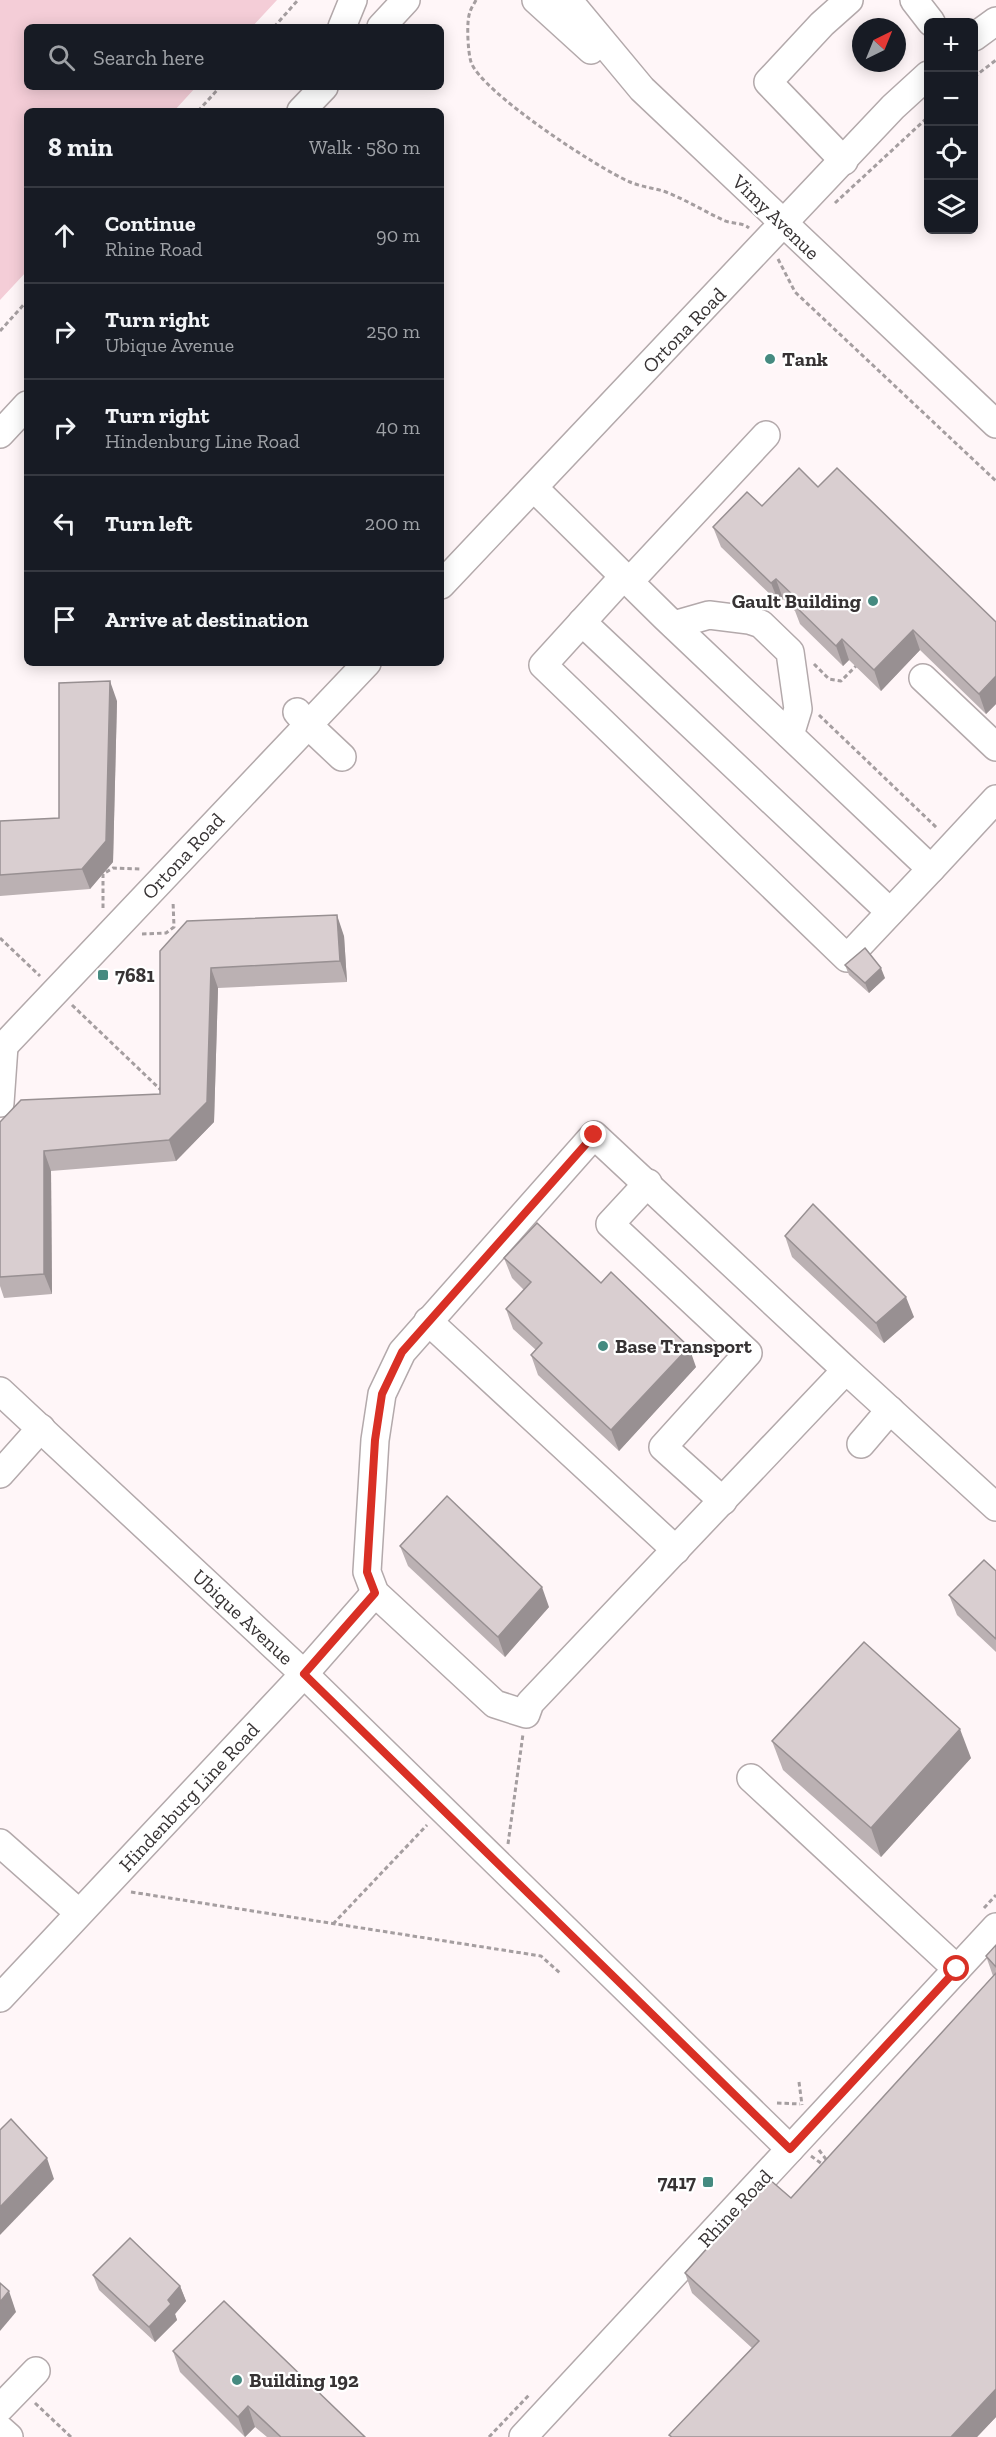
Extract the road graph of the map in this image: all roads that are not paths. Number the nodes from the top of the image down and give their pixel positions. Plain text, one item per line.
1 (353, 0) edge
2 (406, 0) edge
3 (536, 0) edge
4 (568, 0) edge
5 (849, 0) edge
6 (914, 0) edge
7 (928, 18) edge
8 (996, 21) edge
9 (343, 24) edge
10 (384, 24) edge
11 (978, 35) edge
12 (924, 79) edge
13 (642, 89) junction
14 (844, 160) junction
15 (784, 225) junction
16 (24, 408) edge
17 (996, 424) edge
18 (0, 434) edge
19 (766, 435) dead end
20 (534, 488) junction
21 (627, 579) junction
22 (444, 582) edge
23 (582, 622) junction
24 (674, 625) junction
25 (363, 666) edge
26 (923, 678) dead end
27 (302, 718) junction
28 (790, 735) junction
29 (996, 747) edge
30 (342, 757) dead end
31 (996, 799) edge
32 (931, 869) junction
33 (890, 912) junction
34 (1, 1047) edge
35 (0, 1103) edge
36 (648, 1183) junction
37 (428, 1321) junction
38 (846, 1370) junction
39 (0, 1391) edge
40 (890, 1410) junction
41 (41, 1428) junction
42 (861, 1444) dead end
43 (0, 1474) edge
44 (723, 1501) junction
45 (996, 1507) edge
46 (676, 1550) junction
47 (375, 1593) junction
48 (304, 1674) junction
49 (751, 1778) dead end
50 (0, 1843) edge
51 (79, 1913) junction
52 (996, 1927) edge
53 (957, 1969) junction
54 (0, 1998) edge
55 (790, 2149) junction
56 (36, 2371) dead end
57 (0, 2409) edge
58 (0, 2429) edge
59 (9, 2437) edge
60 (523, 2437) edge

1 - 9 street
2 - 10 street
3 - 13 street
4 - 13 street, Vimy Avenue
5 - 14 street
6 - 7 street
8 - 11 street
12 - 14 street, Ortona Road
13 - 15 street, Vimy Avenue
14 - 15 street, Ortona Road
15 - 17 street, Vimy Avenue
15 - 20 street, Ortona Road
16 - 18 street
19 - 21 street
20 - 21 street
20 - 22 street, Ortona Road
21 - 23 street
21 - 24 street
23 - 33 street
23 - 33 street
24 - 28 street
24 - 28 street
25 - 27 street, Ortona Road
26 - 29 street
27 - 30 street
27 - 34 street, Ortona Road
28 - 32 street
31 - 32 street
32 - 33 street
34 - 35 street
36 - 37 street
36 - 38 street
36 - 44 street
37 - 46 street
37 - 47 street
38 - 40 street
38 - 44 street
39 - 41 street, Ubique Avenue
40 - 42 street
40 - 45 street
41 - 43 street
41 - 48 street, Ubique Avenue
44 - 46 street
46 - 47 street
47 - 48 street, Hindenburg Line Road
48 - 51 street, Hindenburg Line Road
48 - 55 street, Ubique Avenue
49 - 53 street
50 - 51 street
51 - 54 street, Hindenburg Line Road
52 - 53 street, Rhine Road
53 - 55 street, Rhine Road
55 - 60 street, Rhine Road
56 - 57 street
58 - 59 street

